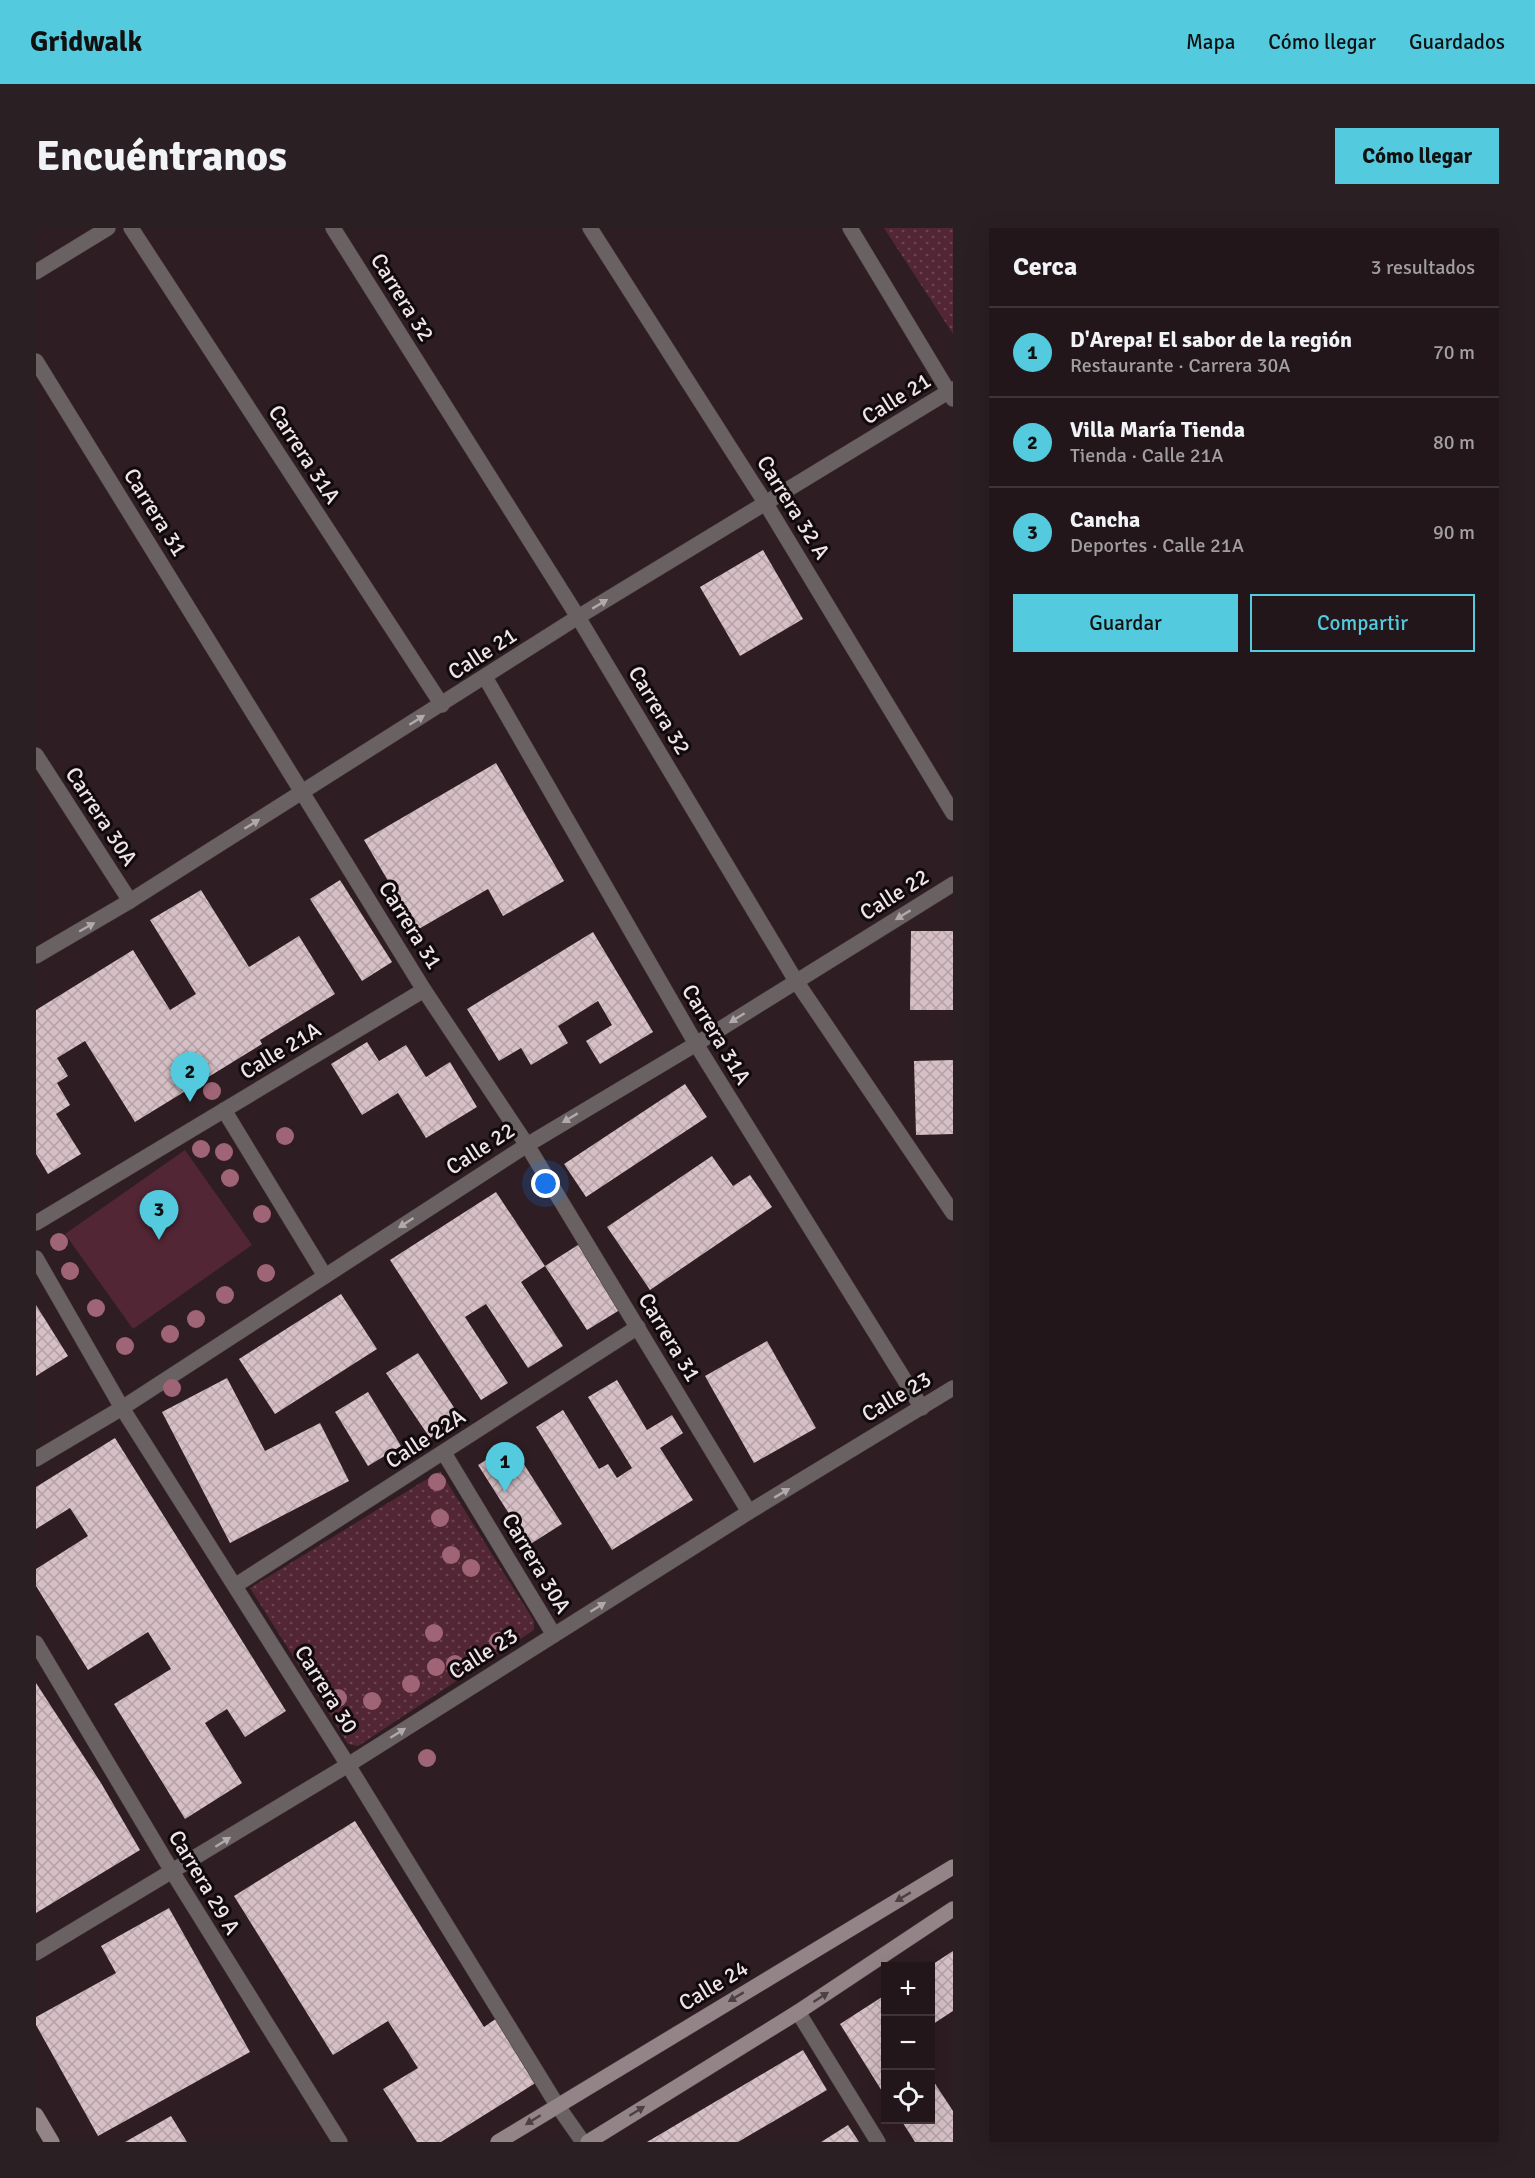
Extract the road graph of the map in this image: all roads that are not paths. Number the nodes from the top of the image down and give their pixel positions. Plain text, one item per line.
1 (108, 228) edge
2 (131, 228) edge
3 (333, 228) edge
4 (590, 228) edge
5 (850, 228) edge
6 (36, 272) edge
7 (36, 361) edge
8 (952, 393) edge
9 (766, 504) junction
10 (578, 617) junction
11 (485, 677) junction
12 (442, 705) junction
13 (36, 754) edge
14 (302, 792) junction
15 (953, 813) edge
16 (953, 884) edge
17 (130, 901) junction
18 (36, 956) edge
19 (796, 981) junction
20 (424, 990) junction
21 (696, 1044) junction
22 (224, 1110) junction
23 (526, 1145) junction
24 (953, 1212) edge
25 (36, 1223) edge
26 (36, 1258) edge
27 (325, 1276) junction
28 (638, 1327) junction
29 (953, 1388) edge
30 (122, 1408) junction
31 (922, 1408) junction
32 (444, 1453) junction
33 (36, 1459) edge
34 (749, 1512) junction
35 (236, 1585) junction
36 (554, 1635) junction
37 (36, 1643) edge
38 (348, 1765) junction
39 (953, 1867) edge
40 (173, 1873) junction
41 (953, 1909) edge
42 (36, 1953) edge
43 (798, 2012) junction
44 (557, 2105) junction
45 (36, 2115) edge
46 (52, 2142) edge
47 (340, 2142) edge
48 (498, 2142) edge
49 (583, 2142) edge
50 (588, 2142) edge
51 (878, 2142) edge

1 - 6 street
2 - 12 street, Carrera 31A
3 - 10 street, Carrera 32
4 - 9 street, Carrera 32 A
5 - 8 street
7 - 14 street, Carrera 31
8 - 9 street, Calle 21
10 -> 9 street, Calle 21
9 - 15 street, Carrera 32 A
10 - 11 street, Calle 21
10 - 19 street, Carrera 32
11 - 12 street, Calle 21
11 - 21 street, Carrera 31A
14 -> 12 street, Calle 21
13 - 17 street, Carrera 30A
17 -> 14 street, Calle 21
14 - 20 street, Carrera 31
16 -> 19 street, Calle 22
18 -> 17 street, Calle 21
19 -> 21 street, Calle 22
19 - 24 street, Carrera 32
20 - 22 street, Calle 21A
20 - 23 street, Carrera 31
21 -> 23 street, Calle 22
21 - 31 street, Carrera 31A
22 - 25 street, Calle 21A
22 - 27 street
23 -> 27 street, Calle 22
23 - 28 street, Carrera 31
26 - 30 street, Carrera 30
27 - 30 street, Calle 22
28 - 32 street, Calle 22A
28 - 34 street, Carrera 31
29 - 31 street, Calle 23
30 - 33 street, Calle 22
30 - 35 street, Carrera 30
34 -> 31 street, Calle 23
32 - 35 street, Calle 22A
32 - 36 street, Carrera 30A
36 -> 34 street, Calle 23
35 - 38 street, Carrera 30
38 -> 36 street, Calle 23
37 - 40 street, Carrera 29 A
40 -> 38 street, Calle 23
38 - 44 street, Carrera 30
39 -> 44 street, Calle 24
40 - 42 street, Calle 23
40 - 47 street, Carrera 29 A
43 -> 41 street
50 -> 43 street
43 - 51 street
44 -> 48 street, Calle 24
44 - 49 street, Carrera 30
45 - 46 street

